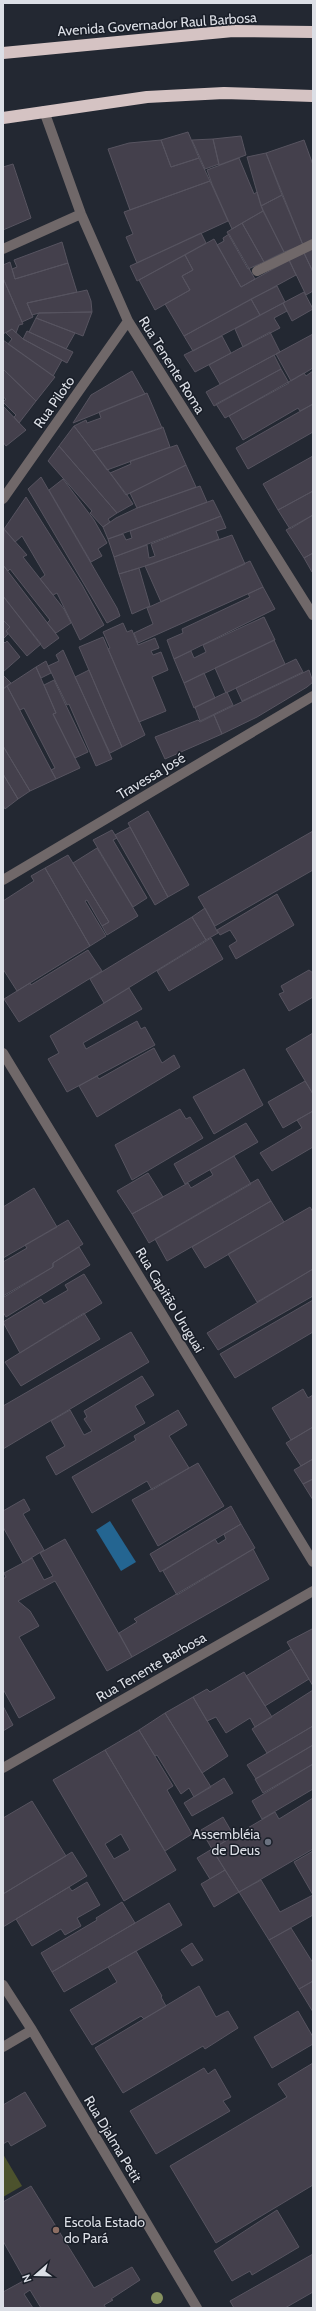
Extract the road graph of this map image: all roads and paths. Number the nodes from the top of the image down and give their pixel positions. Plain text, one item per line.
1 (313, 32) edge
2 (3, 53) edge
3 (313, 96) edge
4 (44, 111) junction
5 (3, 118) edge
6 (81, 214) junction
7 (313, 244) edge
8 (3, 249) edge
9 (257, 271) dead end
10 (128, 321) junction
11 (3, 498) edge
12 (313, 615) edge
13 (313, 696) edge
14 (3, 880) edge
15 (3, 1053) edge
16 (313, 1562) edge
17 (313, 1591) edge
18 (3, 1768) edge
19 (3, 1985) edge
20 (32, 2030) junction
21 (3, 2047) edge
22 (197, 2308) edge

1 - 2 highway, Avenida Governador Raul Barbosa
3 - 4 highway
4 - 5 highway
4 - 6 street, Rua Tenente Roma
6 - 8 street
6 - 10 street, Rua Tenente Roma
7 - 9 street
10 - 11 street, Rua Piloto
10 - 12 street, Rua Tenente Roma
13 - 14 street, Travessa José
15 - 16 street, Rua Capitão Uruguai
17 - 18 street, Rua Tenente Barbosa
19 - 20 street, Rua Djalma Petit
20 - 21 street
20 - 22 street, Rua Djalma Petit

